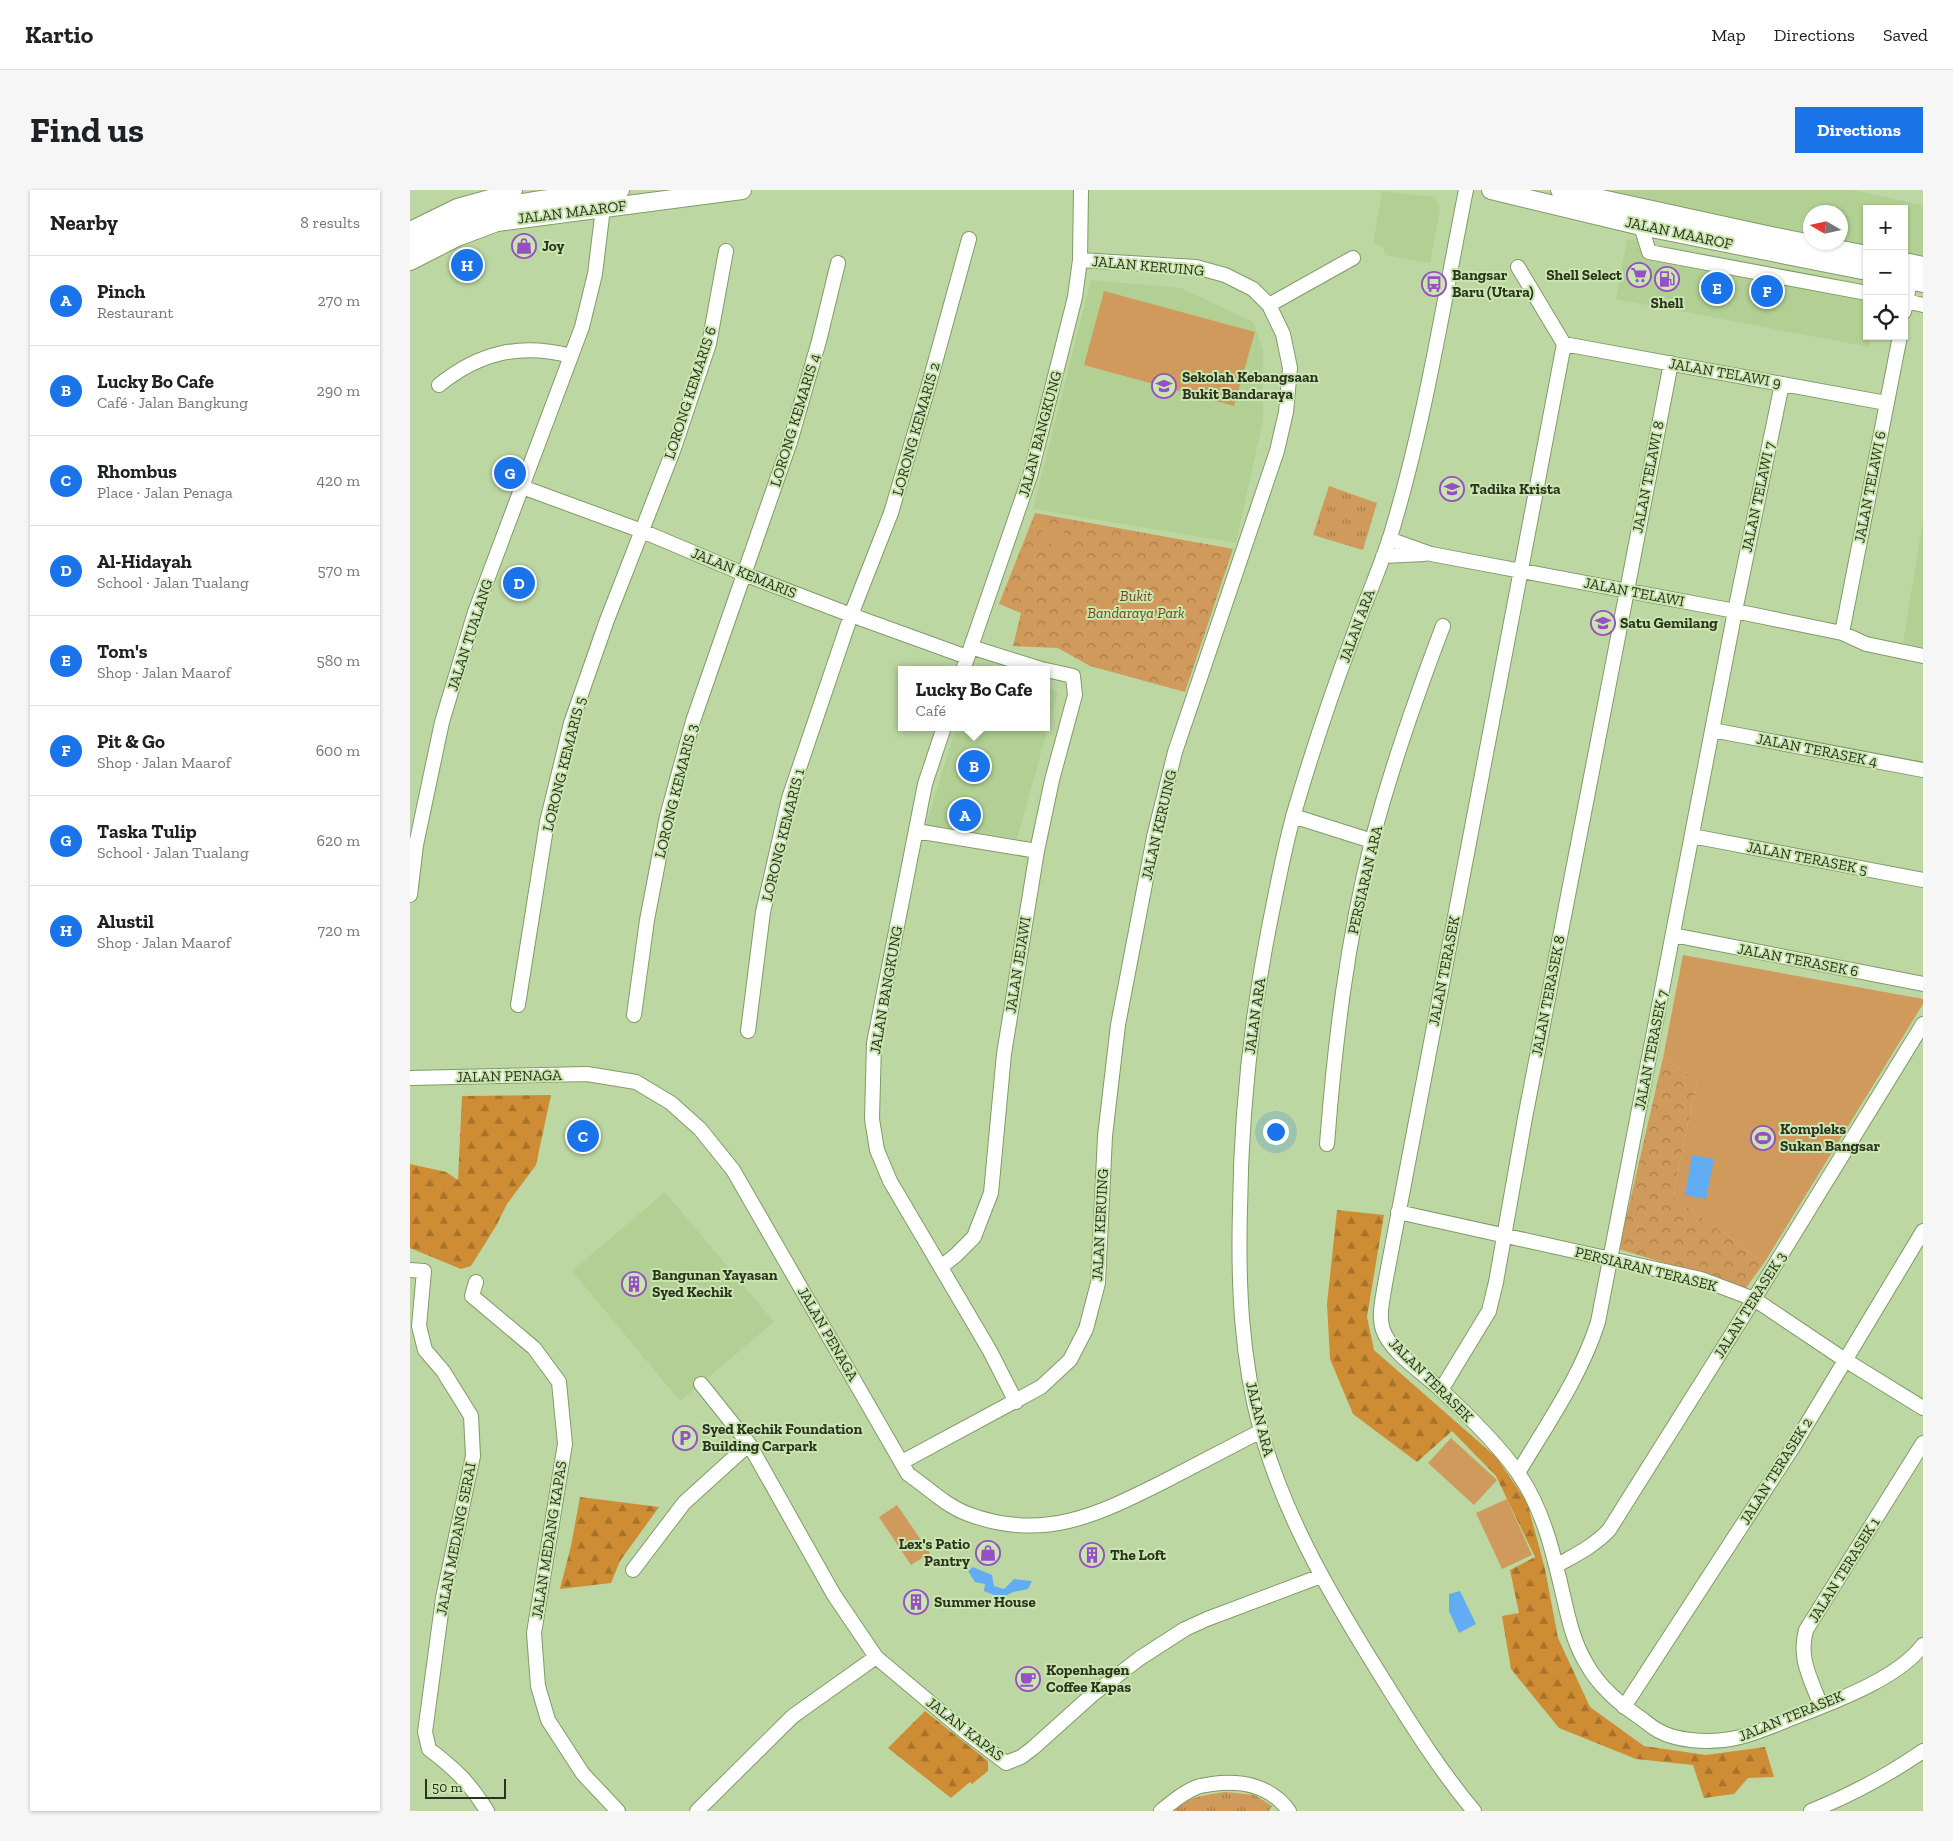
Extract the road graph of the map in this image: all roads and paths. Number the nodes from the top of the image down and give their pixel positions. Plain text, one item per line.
1 (515, 190) edge
2 (742, 190) edge
3 (1081, 190) edge
4 (1466, 190) edge
5 (1491, 190) edge
6 (1560, 190) edge
7 (609, 197) edge
8 (541, 202) edge
9 (1641, 226) junction
10 (410, 229) edge
11 (969, 239) dead end
12 (410, 244) edge
13 (1728, 244) junction
14 (726, 251) dead end
15 (1863, 254) edge
16 (1353, 258) dead end
17 (410, 260) edge
18 (1080, 260) junction
19 (838, 263) dead end
20 (1709, 264) junction
21 (1518, 268) dead end
22 (1863, 270) edge
23 (1910, 282) edge
24 (1863, 292) edge
25 (1269, 305) junction
26 (1923, 305) edge
27 (1899, 340) edge
28 (1564, 344) junction
29 (571, 356) junction
30 (1671, 364) junction
31 (1782, 384) junction
32 (438, 385) dead end
33 (1886, 404) junction
34 (522, 487) junction
35 (642, 531) junction
36 (1389, 539) junction
37 (1430, 554) junction
38 (1383, 556) junction
39 (1522, 571) junction
40 (744, 574) junction
41 (1626, 590) junction
42 (1734, 611) junction
43 (851, 615) junction
44 (1443, 626) dead end
45 (1842, 634) junction
46 (1923, 656) edge
47 (967, 658) edge
48 (1019, 666) edge
49 (1050, 671) edge
50 (1712, 730) junction
51 (943, 731) edge
52 (1923, 770) edge
53 (1293, 816) junction
54 (916, 831) junction
55 (1692, 836) junction
56 (1372, 841) junction
57 (1037, 851) junction
58 (1923, 880) edge
59 (410, 895) edge
60 (1673, 936) junction
61 (1923, 984) edge
62 (518, 1005) dead end
63 (634, 1015) dead end
64 (1923, 1024) edge
65 (748, 1031) dead end
66 (410, 1078) edge
67 (1327, 1144) dead end
68 (1398, 1212) junction
69 (1923, 1231) edge
70 (1504, 1236) junction
71 (1611, 1259) junction
72 (940, 1267) junction
73 (410, 1270) edge
74 (476, 1282) dead end
75 (1754, 1299) junction
76 (1845, 1360) junction
77 (701, 1384) dead end
78 (1441, 1390) junction
79 (1016, 1402) junction
80 (1923, 1408) edge
81 (1261, 1431) junction
82 (1923, 1443) edge
83 (749, 1444) junction
84 (902, 1462) junction
85 (1518, 1473) junction
86 (1556, 1566) junction
87 (633, 1570) dead end
88 (1321, 1576) junction
89 (1923, 1645) edge
90 (876, 1657) junction
91 (1821, 1706) junction
92 (1624, 1707) junction
93 (1923, 1751) edge
94 (487, 1811) edge
95 (618, 1811) edge
96 (697, 1811) edge
97 (1161, 1811) edge
98 (1289, 1811) edge
99 (1474, 1811) edge
100 (1811, 1811) edge

1 - 10 street, JALAN MAAROF
2 - 7 main road, JALAN MAAROF
3 - 18 street, JALAN BANGKUNG
4 - 36 street, JALAN ARA
5 - 9 main road, JALAN MAAROF
6 - 15 main road, JALAN MAAROF
7 - 8 main road, JALAN MAAROF
7 - 29 street, JALAN TUALANG
8 - 12 main road, JALAN MAAROF
8 - 17 main road, JALAN MAAROF
9 - 13 main road, JALAN MAAROF
9 - 20 street
11 - 43 street, LORONG KEMARIS 2
13 - 20 street
13 - 22 main road, JALAN MAAROF
14 - 35 street, LORONG KEMARIS 6
16 - 25 street
18 - 25 street, JALAN KERUING
18 - 47 street, JALAN BANGKUNG
19 - 40 street, LORONG KEMARIS 4
20 - 24 street
21 - 28 street
23 - 26 street
25 - 79 street, JALAN KERUING
27 - 33 street, JALAN TELAWI 6
28 - 30 street, JALAN TELAWI 9
28 - 39 street
29 - 32 street
29 - 34 street, JALAN TUALANG
30 - 31 street, JALAN TELAWI 9
30 - 41 street, JALAN TELAWI 8
31 - 33 street, JALAN TELAWI 9
31 - 42 street, JALAN TELAWI 7
33 - 45 street, JALAN TELAWI 6
34 - 35 street, JALAN KEMARIS
34 - 59 street, JALAN TUALANG
35 - 40 street, JALAN KEMARIS
35 - 62 street, LORONG KEMARIS 5
36 - 37 street, JALAN TELAWI
36 - 38 street, JALAN ARA
37 - 38 street, JALAN TELAWI
37 - 39 street, JALAN TELAWI
38 - 53 street, JALAN ARA
39 - 41 street, JALAN TELAWI
39 - 68 street, JALAN TERASEK
40 - 43 street, JALAN KEMARIS
40 - 63 street, LORONG KEMARIS 3
41 - 42 street, JALAN TELAWI
41 - 70 street, JALAN TERASEK 8
42 - 45 street, JALAN TELAWI
42 - 50 street, JALAN TERASEK 7
43 - 47 street, JALAN KEMARIS
43 - 65 street, LORONG KEMARIS 1
44 - 56 street, PERSIARAN ARA
45 - 46 street, JALAN TELAWI
47 - 48 street, JALAN JEJAWI
49 - 57 street, JALAN JEJAWI
50 - 52 street, JALAN TERASEK 4
50 - 55 street, JALAN TERASEK 7
51 - 54 street, JALAN BANGKUNG
53 - 56 street
53 - 81 street, JALAN ARA
54 - 57 street
54 - 72 street, JALAN BANGKUNG
55 - 58 street, JALAN TERASEK 5
55 - 60 street, JALAN TERASEK 7
56 - 67 street, PERSIARAN ARA
57 - 72 street, JALAN JEJAWI
60 - 61 street, JALAN TERASEK 6
60 - 71 street, JALAN TERASEK 7
64 - 75 street, JALAN TERASEK 3
66 - 84 street, JALAN PENAGA
68 - 70 street, PERSIARAN TERASEK
68 - 78 street, JALAN TERASEK
69 - 76 street, JALAN TERASEK 2
70 - 71 street, PERSIARAN TERASEK
70 - 78 street, JALAN TERASEK 8
71 - 75 street, PERSIARAN TERASEK
71 - 85 street, JALAN TERASEK 7
72 - 79 street, JALAN BANGKUNG
73 - 94 street, JALAN MEDANG SERAI
74 - 95 street, JALAN MEDANG KAPAS
75 - 76 street, PERSIARAN TERASEK
75 - 86 street, JALAN TERASEK 3
76 - 80 street, PERSIARAN TERASEK
76 - 92 street, JALAN TERASEK 2
77 - 83 street, JALAN KAPAS
78 - 85 street, JALAN TERASEK
79 - 84 street, JALAN KERUING
81 - 84 street, JALAN PENAGA
81 - 88 street, JALAN ARA
82 - 91 street, JALAN TERASEK 1
83 - 87 street
83 - 90 street, JALAN KAPAS
85 - 86 street, JALAN TERASEK
86 - 92 street, JALAN TERASEK
88 - 90 street, JALAN KAPAS
88 - 99 street, JALAN ARA
89 - 91 street, JALAN TERASEK
90 - 96 street
91 - 92 street, JALAN TERASEK
93 - 100 street
97 - 98 street

